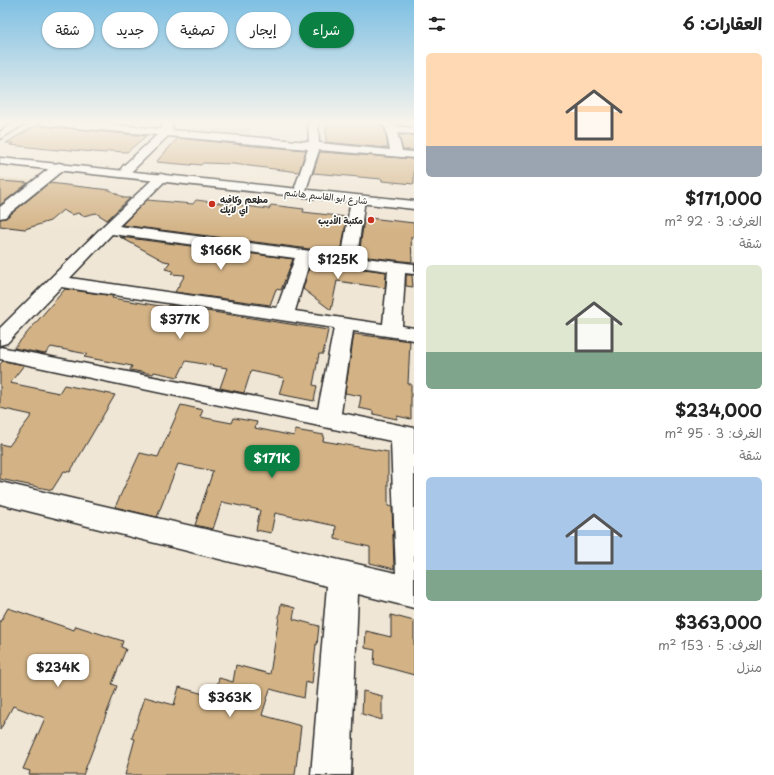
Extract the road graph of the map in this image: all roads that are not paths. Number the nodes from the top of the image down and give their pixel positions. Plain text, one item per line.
1 (29, 158) edge
2 (138, 158) edge
3 (311, 158) edge
4 (0, 161) edge
5 (59, 167) junction
6 (127, 169) junction
7 (161, 178) junction
8 (302, 187) junction
9 (414, 198) edge
10 (358, 199) junction
11 (414, 205) edge
12 (0, 214) edge
13 (108, 229) junction
14 (304, 255) junction
15 (349, 260) junction
16 (405, 268) edge
17 (56, 281) junction
18 (284, 315) junction
19 (344, 324) junction
20 (392, 331) junction
21 (414, 334) edge
22 (0, 339) edge
23 (0, 353) edge
24 (328, 419) junction
25 (408, 436) edge
26 (0, 493) edge
27 (343, 576) junction
28 (413, 593) edge
29 (330, 775) edge

1 - 6 street, شارع ابو القاسم هاشم
2 - 6 street
3 - 8 street
4 - 5 street, شارع ابو القاسم هاشم
5 - 7 street, شارع ابو القاسم هاشم
5 - 12 street
6 - 8 street, شارع ابو القاسم هاشم
7 - 10 street, شارع ابو القاسم هاشم
7 - 13 street
8 - 9 street, شارع ابو القاسم هاشم
10 - 11 street, شارع ابو القاسم هاشم
10 - 15 street
13 - 14 street
13 - 17 street
14 - 15 street
14 - 18 street
15 - 16 street
16 - 20 street
17 - 18 street
17 - 22 street
18 - 19 street
19 - 20 street
19 - 24 street
20 - 21 street
23 - 24 street
24 - 25 street
25 - 28 street
26 - 27 street
27 - 28 street
27 - 29 street

